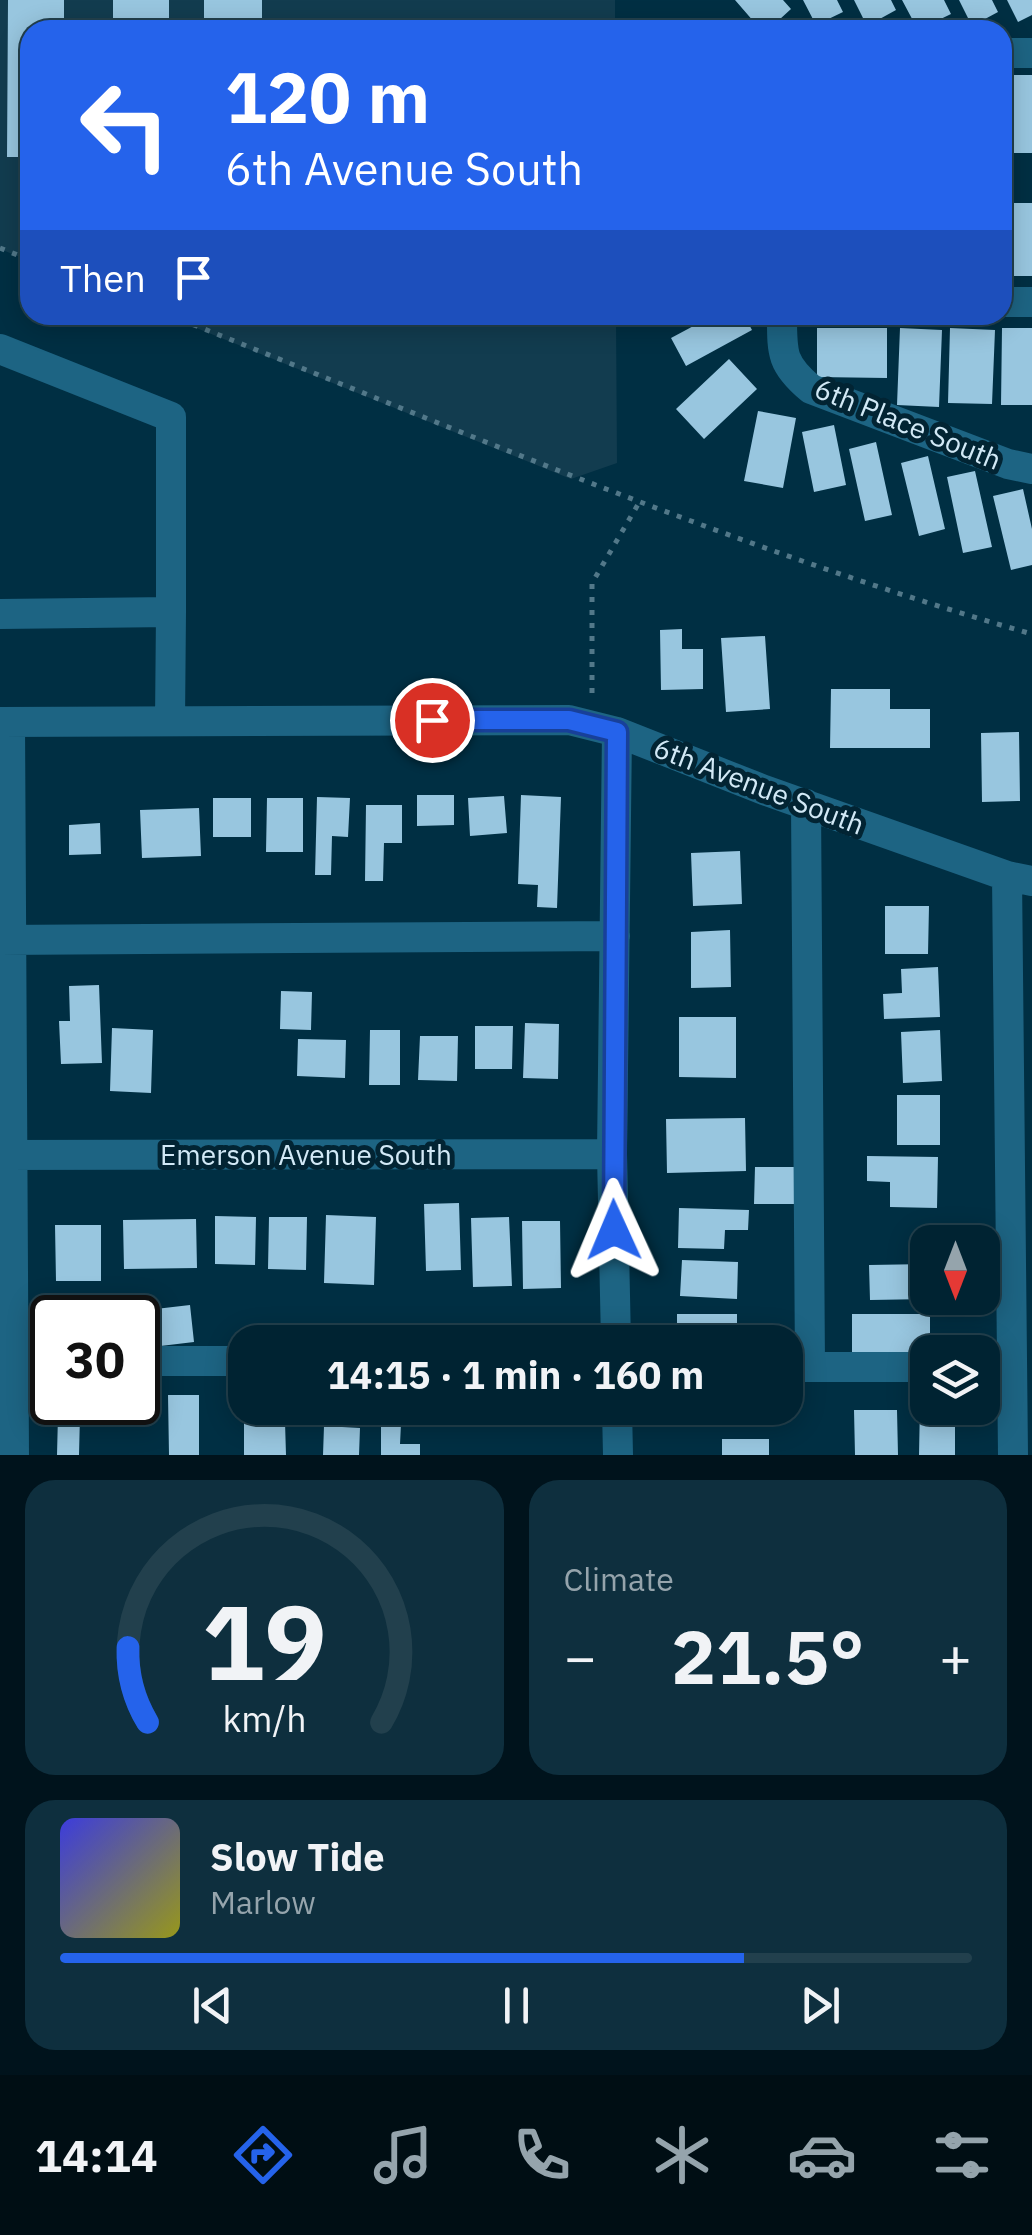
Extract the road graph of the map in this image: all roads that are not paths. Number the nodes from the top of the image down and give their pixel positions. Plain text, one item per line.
1 (782, 325) edge
2 (0, 348) edge
3 (1032, 469) edge
4 (171, 612) junction
5 (0, 614) edge
6 (170, 721) junction
7 (5, 722) edge
8 (617, 732) junction
9 (806, 804) junction
10 (1019, 879) edge
11 (615, 936) junction
12 (6, 940) edge
13 (612, 1154) junction
14 (6, 1155) edge
15 (616, 1325) edge
16 (799, 1325) edge
17 (7, 1361) edge
18 (160, 1361) edge
19 (228, 1361) edge
20 (803, 1367) edge
21 (910, 1367) edge
22 (1009, 1367) edge
23 (617, 1425) edge
24 (14, 1455) edge
25 (618, 1455) edge
26 (1013, 1455) edge

1 - 3 street, 6th Place South
2 - 4 street
4 - 5 street
4 - 6 street
6 - 7 street, 6th Avenue South
6 - 8 street, 6th Avenue South
7 - 12 street
8 - 9 street, 6th Avenue South
8 - 11 street
9 - 10 street, 6th Avenue South
9 - 16 street
10 - 22 street
11 - 12 street
11 - 13 street
12 - 14 street
13 - 14 street, Emerson Avenue South
13 - 15 street
14 - 17 street
17 - 24 street
18 - 19 street
20 - 21 street
22 - 26 street
23 - 25 street

